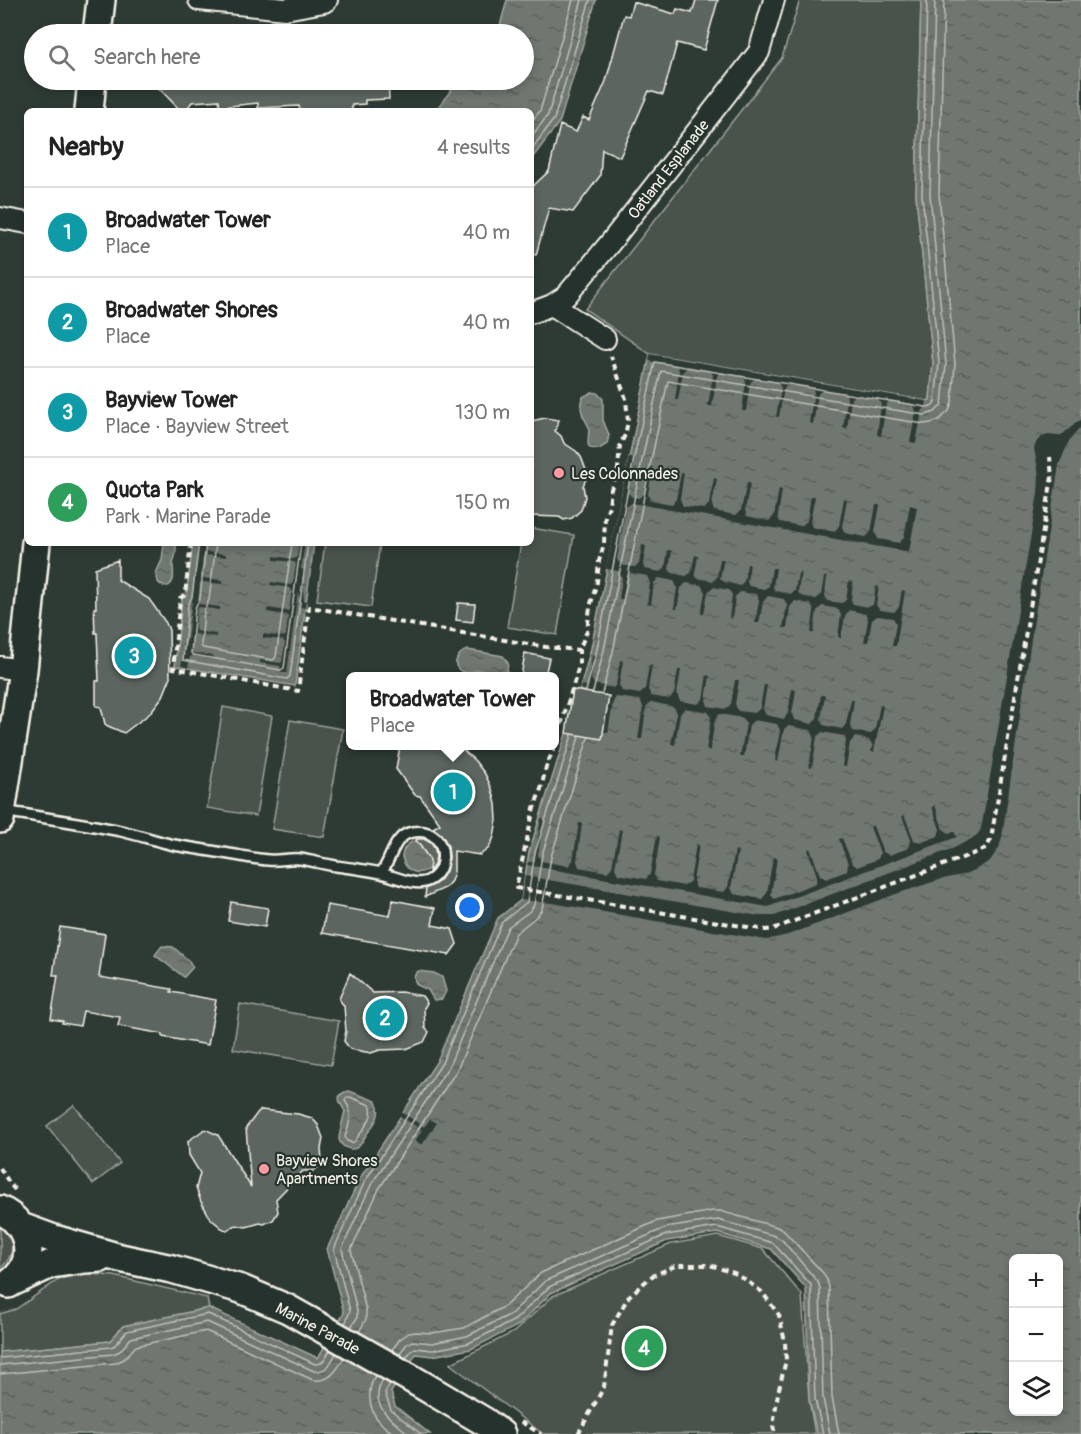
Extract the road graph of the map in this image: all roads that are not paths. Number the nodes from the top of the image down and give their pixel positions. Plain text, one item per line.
1 (101, 0) edge
2 (199, 0) edge
3 (327, 0) edge
4 (774, 0) edge
5 (98, 24) edge
6 (91, 90) edge
7 (89, 108) edge
8 (0, 218) edge
9 (24, 222) edge
10 (552, 305) junction
11 (534, 312) edge
12 (604, 339) road end
13 (35, 546) edge
14 (12, 668) edge
15 (1, 814) edge
16 (381, 873) junction
17 (6, 1213) edge
18 (120, 1258) junction
19 (6, 1285) edge
20 (501, 1434) edge

1 - 5 main road
2 - 3 street
4 - 10 street, Oatland Esplanade
6 - 7 main road
8 - 9 street
10 - 11 street, Oatland Esplanade
10 - 12 street
13 - 14 main road
14 - 15 main road
15 - 16 lane
16 - 16 lane
17 - 18 main road, Marine Parade
17 - 19 main road
18 - 19 main road, Marine Parade
18 - 20 main road, Marine Parade

